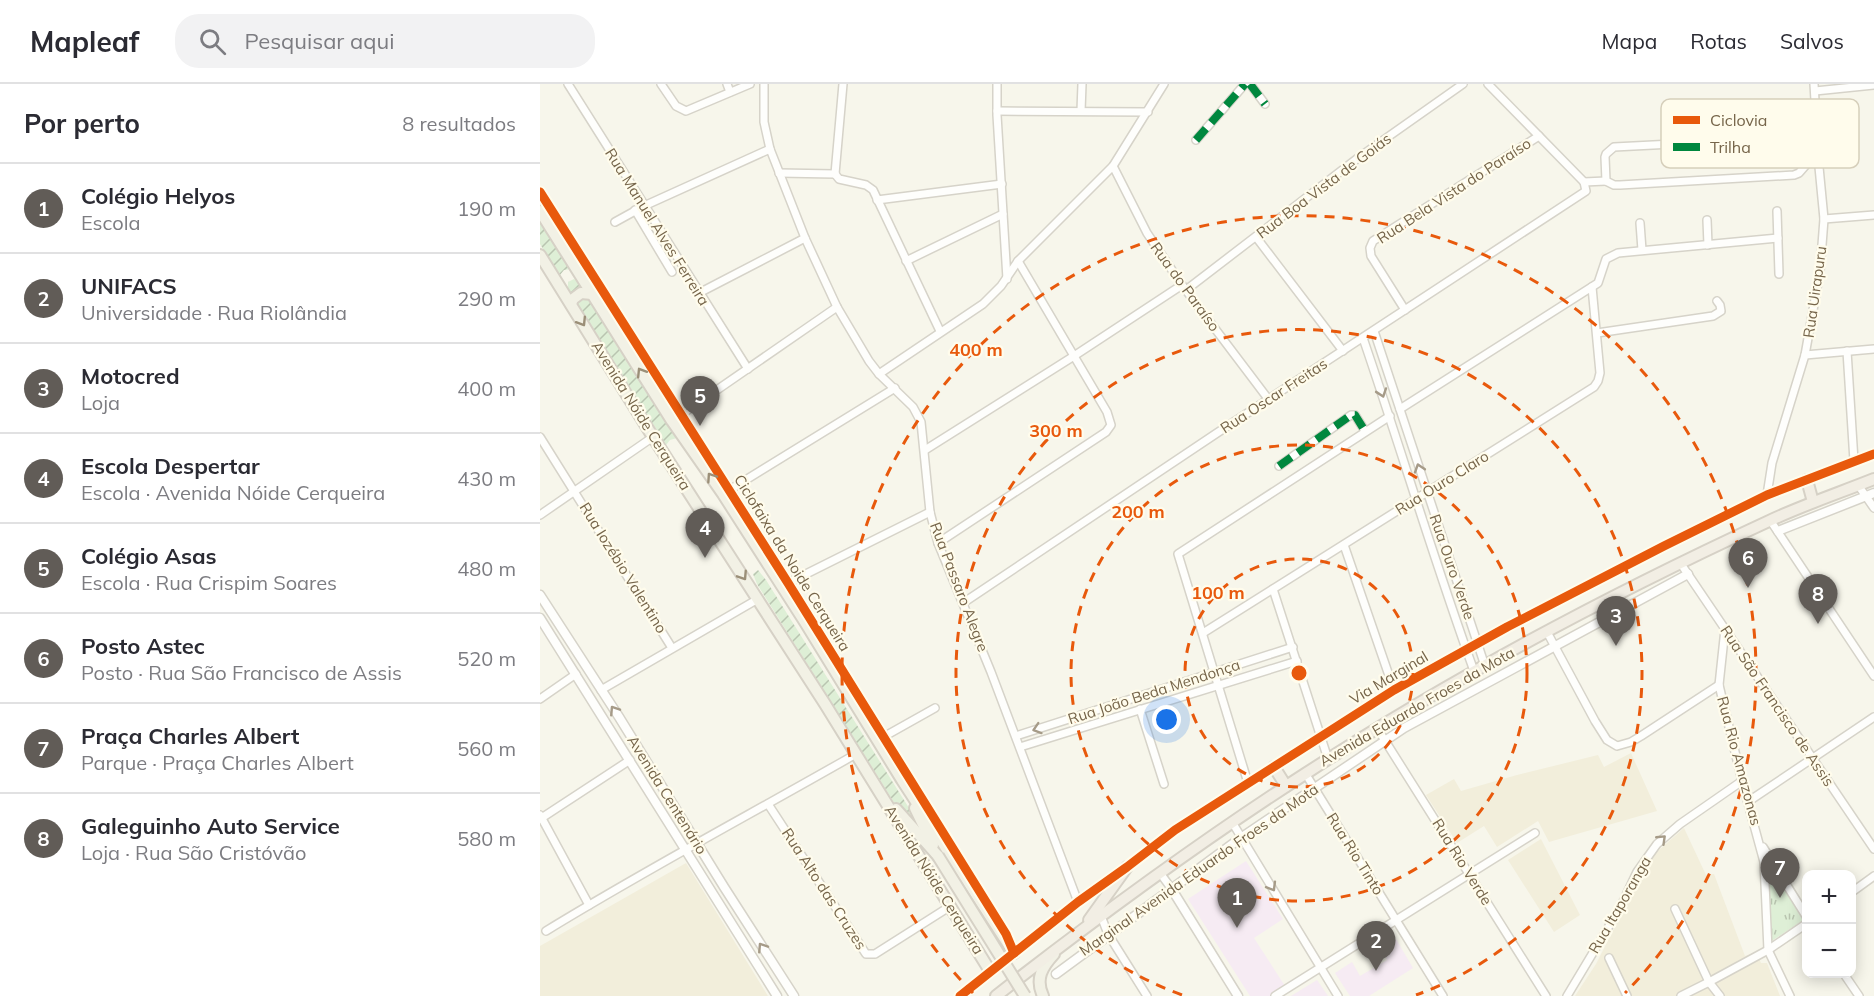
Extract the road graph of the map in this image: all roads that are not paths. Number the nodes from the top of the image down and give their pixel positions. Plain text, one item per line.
1 (568, 84) edge
2 (661, 84) edge
3 (727, 84) edge
4 (750, 84) edge
5 (764, 84) edge
6 (843, 84) edge
7 (997, 84) edge
8 (1082, 84) edge
9 (1245, 84) edge
10 (1250, 84) edge
11 (1463, 84) edge
12 (1488, 84) edge
13 (1163, 85) edge
14 (1874, 85) edge
15 (1815, 88) edge
16 (730, 92) junction
17 (1265, 104) dead end
18 (997, 111) junction
19 (1081, 111) junction
20 (1148, 112) junction
21 (1539, 136) junction
22 (1196, 140) dead end
23 (1661, 144) edge
24 (770, 149) junction
25 (1113, 166) junction
26 (1803, 168) edge
27 (1819, 168) edge
28 (779, 173) junction
29 (834, 174) junction
30 (1606, 181) junction
31 (1584, 182) junction
32 (1002, 184) junction
33 (877, 200) junction
34 (644, 206) junction
35 (635, 210) junction
36 (540, 211) edge
37 (1777, 211) dead end
38 (1003, 214) junction
39 (1874, 215) edge
40 (1707, 219) dead end
41 (1824, 219) junction
42 (615, 222) dead end
43 (1640, 223) dead end
44 (1256, 237) junction
45 (806, 238) junction
46 (1778, 238) junction
47 (1708, 245) junction
48 (1642, 250) junction
49 (540, 255) edge
50 (906, 261) junction
51 (1018, 261) junction
52 (672, 272) dead end
53 (1779, 274) dead end
54 (1007, 279) junction
55 (1184, 287) junction
56 (1592, 287) junction
57 (699, 293) junction
58 (592, 294) junction
59 (1717, 302) dead end
60 (571, 304) junction
61 (837, 307) junction
62 (1405, 310) junction
63 (1374, 330) junction
64 (940, 331) junction
65 (1597, 333) junction
66 (1363, 338) junction
67 (1874, 349) edge
68 (1343, 351) junction
69 (1846, 351) junction
70 (1805, 355) junction
71 (1074, 356) junction
72 (748, 369) junction
73 (879, 374) junction
74 (895, 388) junction
75 (1269, 400) junction
76 (1400, 409) junction
77 (1390, 416) junction
78 (672, 421) junction
79 (1365, 431) junction
80 (540, 437) edge
81 (653, 437) junction
82 (925, 450) junction
83 (1874, 454) edge
84 (1854, 462) junction
85 (1279, 466) dead end
86 (1874, 479) edge
87 (1807, 480) junction
88 (1858, 485) junction
89 (574, 491) junction
90 (1426, 492) junction
91 (723, 494) junction
92 (1870, 494) edge
93 (1767, 495) junction
94 (1415, 500) junction
95 (1813, 502) junction
96 (1874, 508) edge
97 (930, 512) junction
98 (540, 515) edge
99 (1770, 520) junction
100 (1778, 531) junction
101 (938, 543) junction
102 (1344, 545) junction
103 (1681, 564) junction
104 (1688, 574) junction
105 (782, 586) junction
106 (1273, 589) junction
107 (540, 596) edge
108 (758, 599) junction
109 (963, 603) junction
110 (540, 618) edge
111 (1725, 629) junction
112 (1547, 632) junction
113 (1203, 633) junction
114 (1477, 643) junction
115 (1554, 646) junction
116 (1293, 647) junction
117 (672, 648) junction
118 (1466, 649) junction
119 (1297, 661) junction
120 (1485, 666) junction
121 (1474, 671) junction
122 (1215, 672) junction
123 (576, 675) junction
124 (1874, 676) edge
125 (1219, 685) junction
126 (1719, 685) junction
127 (601, 690) junction
128 (1394, 690) junction
129 (540, 699) edge
130 (935, 708) dead end
131 (1140, 709) junction
132 (1874, 717) edge
133 (1377, 728) junction
134 (1016, 736) junction
135 (1321, 737) junction
136 (878, 740) junction
137 (1384, 740) junction
138 (1020, 747) junction
139 (856, 754) junction
140 (1328, 759) junction
141 (1812, 759) junction
142 (630, 760) junction
143 (1274, 767) junction
144 (1305, 773) junction
145 (903, 780) junction
146 (1742, 781) junction
147 (1248, 783) junction
148 (1164, 784) dead end
149 (1286, 786) junction
150 (1314, 788) junction
151 (878, 789) junction
152 (1749, 801) junction
153 (768, 804) junction
154 (541, 817) edge
155 (1232, 822) junction
156 (1535, 833) dead end
157 (1242, 837) junction
158 (697, 842) junction
159 (1761, 844) junction
160 (686, 849) junction
161 (1874, 849) edge
162 (938, 856) junction
163 (1127, 867) junction
164 (1160, 873) junction
165 (1470, 874) junction
166 (1874, 876) edge
167 (724, 887) junction
168 (1171, 888) junction
169 (1856, 889) edge
170 (714, 894) junction
171 (1077, 902) junction
172 (589, 905) junction
173 (949, 907) junction
174 (1676, 909) dead end
175 (1802, 910) edge
176 (1101, 916) junction
177 (1396, 919) junction
178 (1802, 927) edge
179 (1083, 929) junction
180 (546, 931) dead end
181 (1108, 934) junction
182 (1004, 938) junction
183 (1058, 949) junction
184 (1768, 950) junction
185 (979, 953) junction
186 (1014, 953) junction
187 (1610, 958) dead end
188 (1321, 968) junction
189 (990, 971) junction
190 (1056, 974) dead end
191 (1847, 978) edge
192 (1709, 982) junction
193 (777, 996) edge
194 (794, 996) edge
195 (960, 996) edge
196 (996, 996) edge
197 (1025, 996) edge
198 (1043, 996) edge
199 (1147, 996) edge
200 (1238, 996) edge
201 (1275, 996) edge
202 (1338, 996) edge
203 (1443, 996) edge
204 (1546, 996) edge
205 (1567, 996) edge
206 (1627, 996) edge
207 (1681, 996) edge
208 (1720, 996) edge
209 (1790, 996) edge
210 (1859, 996) edge

1 - 34 street, Rua Manuel Alves Ferreira
2 - 16 street
3 - 16 street
4 - 16 street
5 - 24 street, Rua Passaro Alegre
6 - 29 street
7 - 18 street
8 - 19 street
9 - 22 street
10 - 17 street
11 - 44 street, Rua Boa Vista de Goiás
12 - 21 street
13 - 20 street
14 - 15 street
18 - 19 street
18 - 32 street
19 - 20 street
20 - 25 street
21 - 31 street
21 - 62 street, Rua Bela Vista do Paraíso
23 - 30 street
24 - 28 street, Rua Passaro Alegre
24 - 34 street
25 - 51 street
25 - 55 street, Rua do Paraíso
26 - 30 street
27 - 41 street, Rua Uirapuru
28 - 29 street
28 - 45 street, Rua Passaro Alegre
29 - 33 street
30 - 31 street
31 - 62 street, Rua Oscar Freitas
32 - 33 street
32 - 38 street
33 - 50 street
34 - 35 street
34 - 57 street, Rua Manuel Alves Ferreira
35 - 42 street
35 - 52 street
36 - 58 main road, Avenida Nóide Cerqueira
37 - 46 street
38 - 50 street
38 - 54 street
39 - 41 street
40 - 47 street
41 - 70 street, Rua Uirapuru
43 - 48 street
44 - 55 street, Rua Boa Vista de Goiás
44 - 68 street
45 - 57 street
45 - 61 street, Rua Passaro Alegre
46 - 47 street
46 - 53 street
47 - 48 street
48 - 56 street
49 - 60 main road, Avenida Nóide Cerqueira
50 - 64 street
51 - 54 street
51 - 71 street
54 - 64 street
55 - 71 street, Rua Boa Vista de Goiás
55 - 75 street, Rua do Paraíso
56 - 65 street, Rua Ouro Claro
56 - 76 street
57 - 72 street, Rua Manuel Alves Ferreira
58 - 60 main road
78 -> 58 main road, Avenida Nóide Cerqueira
59 - 65 street
60 -> 81 main road, Avenida Nóide Cerqueira
61 - 72 street
61 - 73 street, Rua Passaro Alegre
62 - 63 street, Rua Oscar Freitas
63 - 66 street, Rua Oscar Freitas
63 - 76 street, Rua Ouro Verde
64 - 73 street
65 - 90 street, Rua Ouro Claro
66 - 68 street, Rua Oscar Freitas
66 -> 77 street, Rua Ouro Verde
67 - 69 street
68 - 75 street, Rua Oscar Freitas
69 - 70 street
69 - 84 street
70 - 93 street, Rua Uirapuru
71 - 82 street, Rua Boa Vista de Goiás
71 - 101 street
72 - 78 street
73 - 74 street, Rua Passaro Alegre
74 - 82 street, Rua Passaro Alegre
74 - 91 street
75 - 109 street, Rua Oscar Freitas
90 -> 76 street, Rua Ouro Verde
77 - 79 street
77 - 94 street, Rua Ouro Verde
91 -> 78 main road, Avenida Nóide Cerqueira
79 - 85 street
79 - 113 street
80 - 89 street, Rua Iozébio Valentino
81 - 89 street
81 -> 108 main road, Avenida Nóide Cerqueira
82 - 97 street, Rua Passaro Alegre
83 - 84 street, Via Marginal
84 - 87 street, Via Marginal
86 - 88 highway, Avenida Eduardo Froes da Mota
87 - 93 street, Via Marginal
87 - 95 highway
88 - 92 street
88 - 95 highway, Avenida Eduardo Froes da Mota
89 - 98 street
89 - 117 street, Rua Iozébio Valentino
90 - 94 street, Rua Ouro Claro
90 - 114 street, Rua Ouro Verde
91 - 105 main road, Avenida Nóide Cerqueira
92 - 96 street
92 - 100 street
93 - 114 street, Via Marginal
94 - 102 street, Rua Ouro Claro
94 - 118 street, Rua Ouro Verde
95 - 99 highway, Avenida Eduardo Froes da Mota
97 - 101 street, Rua Passaro Alegre
97 - 105 street
99 - 100 street
99 - 103 highway, Avenida Eduardo Froes da Mota
100 - 124 street
101 - 109 street, Rua Passaro Alegre
102 - 106 street, Rua Ouro Claro
102 - 128 street
103 - 104 street, Rua São Francisco de Assis
103 - 112 highway, Avenida Eduardo Froes da Mota
104 - 111 street, Rua São Francisco de Assis
104 - 115 street, Marginal Avenida Eduardo Froes da Mota
105 - 136 main road, Avenida Nóide Cerqueira
106 - 113 street, Rua Ouro Claro
106 - 116 street
107 - 127 street, Avenida Centenário
108 - 117 street, Rua Iozébio Valentino
108 - 139 main road, Avenida Nóide Cerqueira
109 - 134 street, Rua Passaro Alegre
110 - 123 street, Avenida Centenário
111 - 126 street, Rua Rio Amazonas
111 - 141 street, Rua São Francisco de Assis
112 - 115 street
112 - 120 highway, Avenida Eduardo Froes da Mota
113 - 122 street
114 - 118 street, Via Marginal
114 - 120 street, Rua Ouro Verde
115 - 126 street
115 - 137 street, Marginal Avenida Eduardo Froes da Mota
116 - 119 street
116 - 122 street, Rua João Beda Mendonça
117 - 127 street
118 - 121 street, Rua Ouro Verde
118 - 128 street, Via Marginal
119 - 125 street, Rua João Beda Mendonça
119 - 135 street
120 - 121 highway, Avenida Eduardo Froes da Mota
121 - 133 highway, Avenida Eduardo Froes da Mota
122 - 125 street
122 -> 134 street, Rua João Beda Mendonça
123 - 129 street
123 - 142 street, Avenida Centenário
125 - 131 street, Rua João Beda Mendonça
125 - 147 street
126 - 146 street, Rua Rio Amazonas
158 -> 127 street, Avenida Centenário
128 - 135 street, Via Marginal
130 - 136 street
131 - 138 street, Rua João Beda Mendonça
131 - 148 street
132 - 141 street
133 - 137 street, Rua Rio Verde
133 - 140 highway, Avenida Eduardo Froes da Mota
134 - 138 street, Rua Passaro Alegre
135 - 140 street
135 - 143 street, Via Marginal
136 - 145 main road, Avenida Nóide Cerqueira
137 - 150 street, Marginal Avenida Eduardo Froes da Mota
137 - 165 street, Rua Rio Verde
138 - 171 street, Rua Passaro Alegre
139 - 151 main road, Avenida Nóide Cerqueira
139 - 153 street
140 - 144 highway, Avenida Eduardo Froes da Mota
141 - 152 street
141 - 161 street, Rua São Francisco de Assis
142 - 154 street
142 - 160 street, Avenida Centenário
143 - 147 street, Via Marginal
143 - 149 highway
144 - 149 highway, Avenida Eduardo Froes da Mota
144 - 150 street, Rua Rio Tinto
145 - 162 main road, Avenida Nóide Cerqueira
145 - 182 main road, Avenida Nóide Cerqueira
146 - 152 street, Rua Rio Amazonas
205 -> 146 street, Rua Itaporanga
147 - 163 street, Via Marginal
149 - 155 highway, Avenida Eduardo Froes da Mota
150 - 157 street, Marginal Avenida Eduardo Froes da Mota
150 - 177 street, Rua Rio Tinto
151 - 162 main road, Avenida Nóide Cerqueira
151 - 173 main road, Avenida Nóide Cerqueira
152 - 159 street, Rua Rio Amazonas
153 - 158 street
153 - 173 street, Rua Alto das Cruzes
154 - 172 street
155 - 157 street
155 - 164 highway, Avenida Eduardo Froes da Mota
156 - 165 street
157 - 168 street, Marginal Avenida Eduardo Froes da Mota
157 -> 188 street
158 - 160 street
158 - 167 street, Avenida Centenário
159 - 175 street
159 - 184 street, Rua Rio Amazonas
160 - 170 street, Avenida Centenário
160 - 172 street
162 - 197 main road, bridge
163 - 171 street, Via Marginal
163 - 179 highway
164 - 168 street
164 - 176 highway, Avenida Eduardo Froes da Mota
165 - 177 street
165 - 204 street, Rua Rio Verde
166 - 169 street
167 - 170 street
194 -> 167 street, Avenida Centenário
168 - 181 street, Marginal Avenida Eduardo Froes da Mota
168 - 200 street
170 - 193 street, Avenida Centenário
171 - 186 street, Via Marginal
172 - 180 street
173 - 185 main road, Avenida Nóide Cerqueira
174 - 192 street
176 - 179 highway, Avenida Eduardo Froes da Mota
176 - 181 street
177 - 188 street
177 - 203 street, Rua Rio Tinto
178 - 184 street
179 - 183 highway, Avenida Eduardo Froes da Mota
181 - 190 street, Marginal Avenida Eduardo Froes da Mota
181 - 199 street
182 - 185 main road
182 - 186 main road, Avenida Nóide Cerqueira
183 - 196 highway, Avenida Eduardo Froes da Mota
183 - 198 main road
184 - 192 street
184 - 209 street, Rua Rio Amazonas
185 - 189 main road, Avenida Nóide Cerqueira
186 - 189 street, Via Marginal
187 - 206 street
188 - 201 street
188 - 202 street
189 - 195 street, Via Marginal
191 - 210 street
192 - 207 street
192 - 208 street

